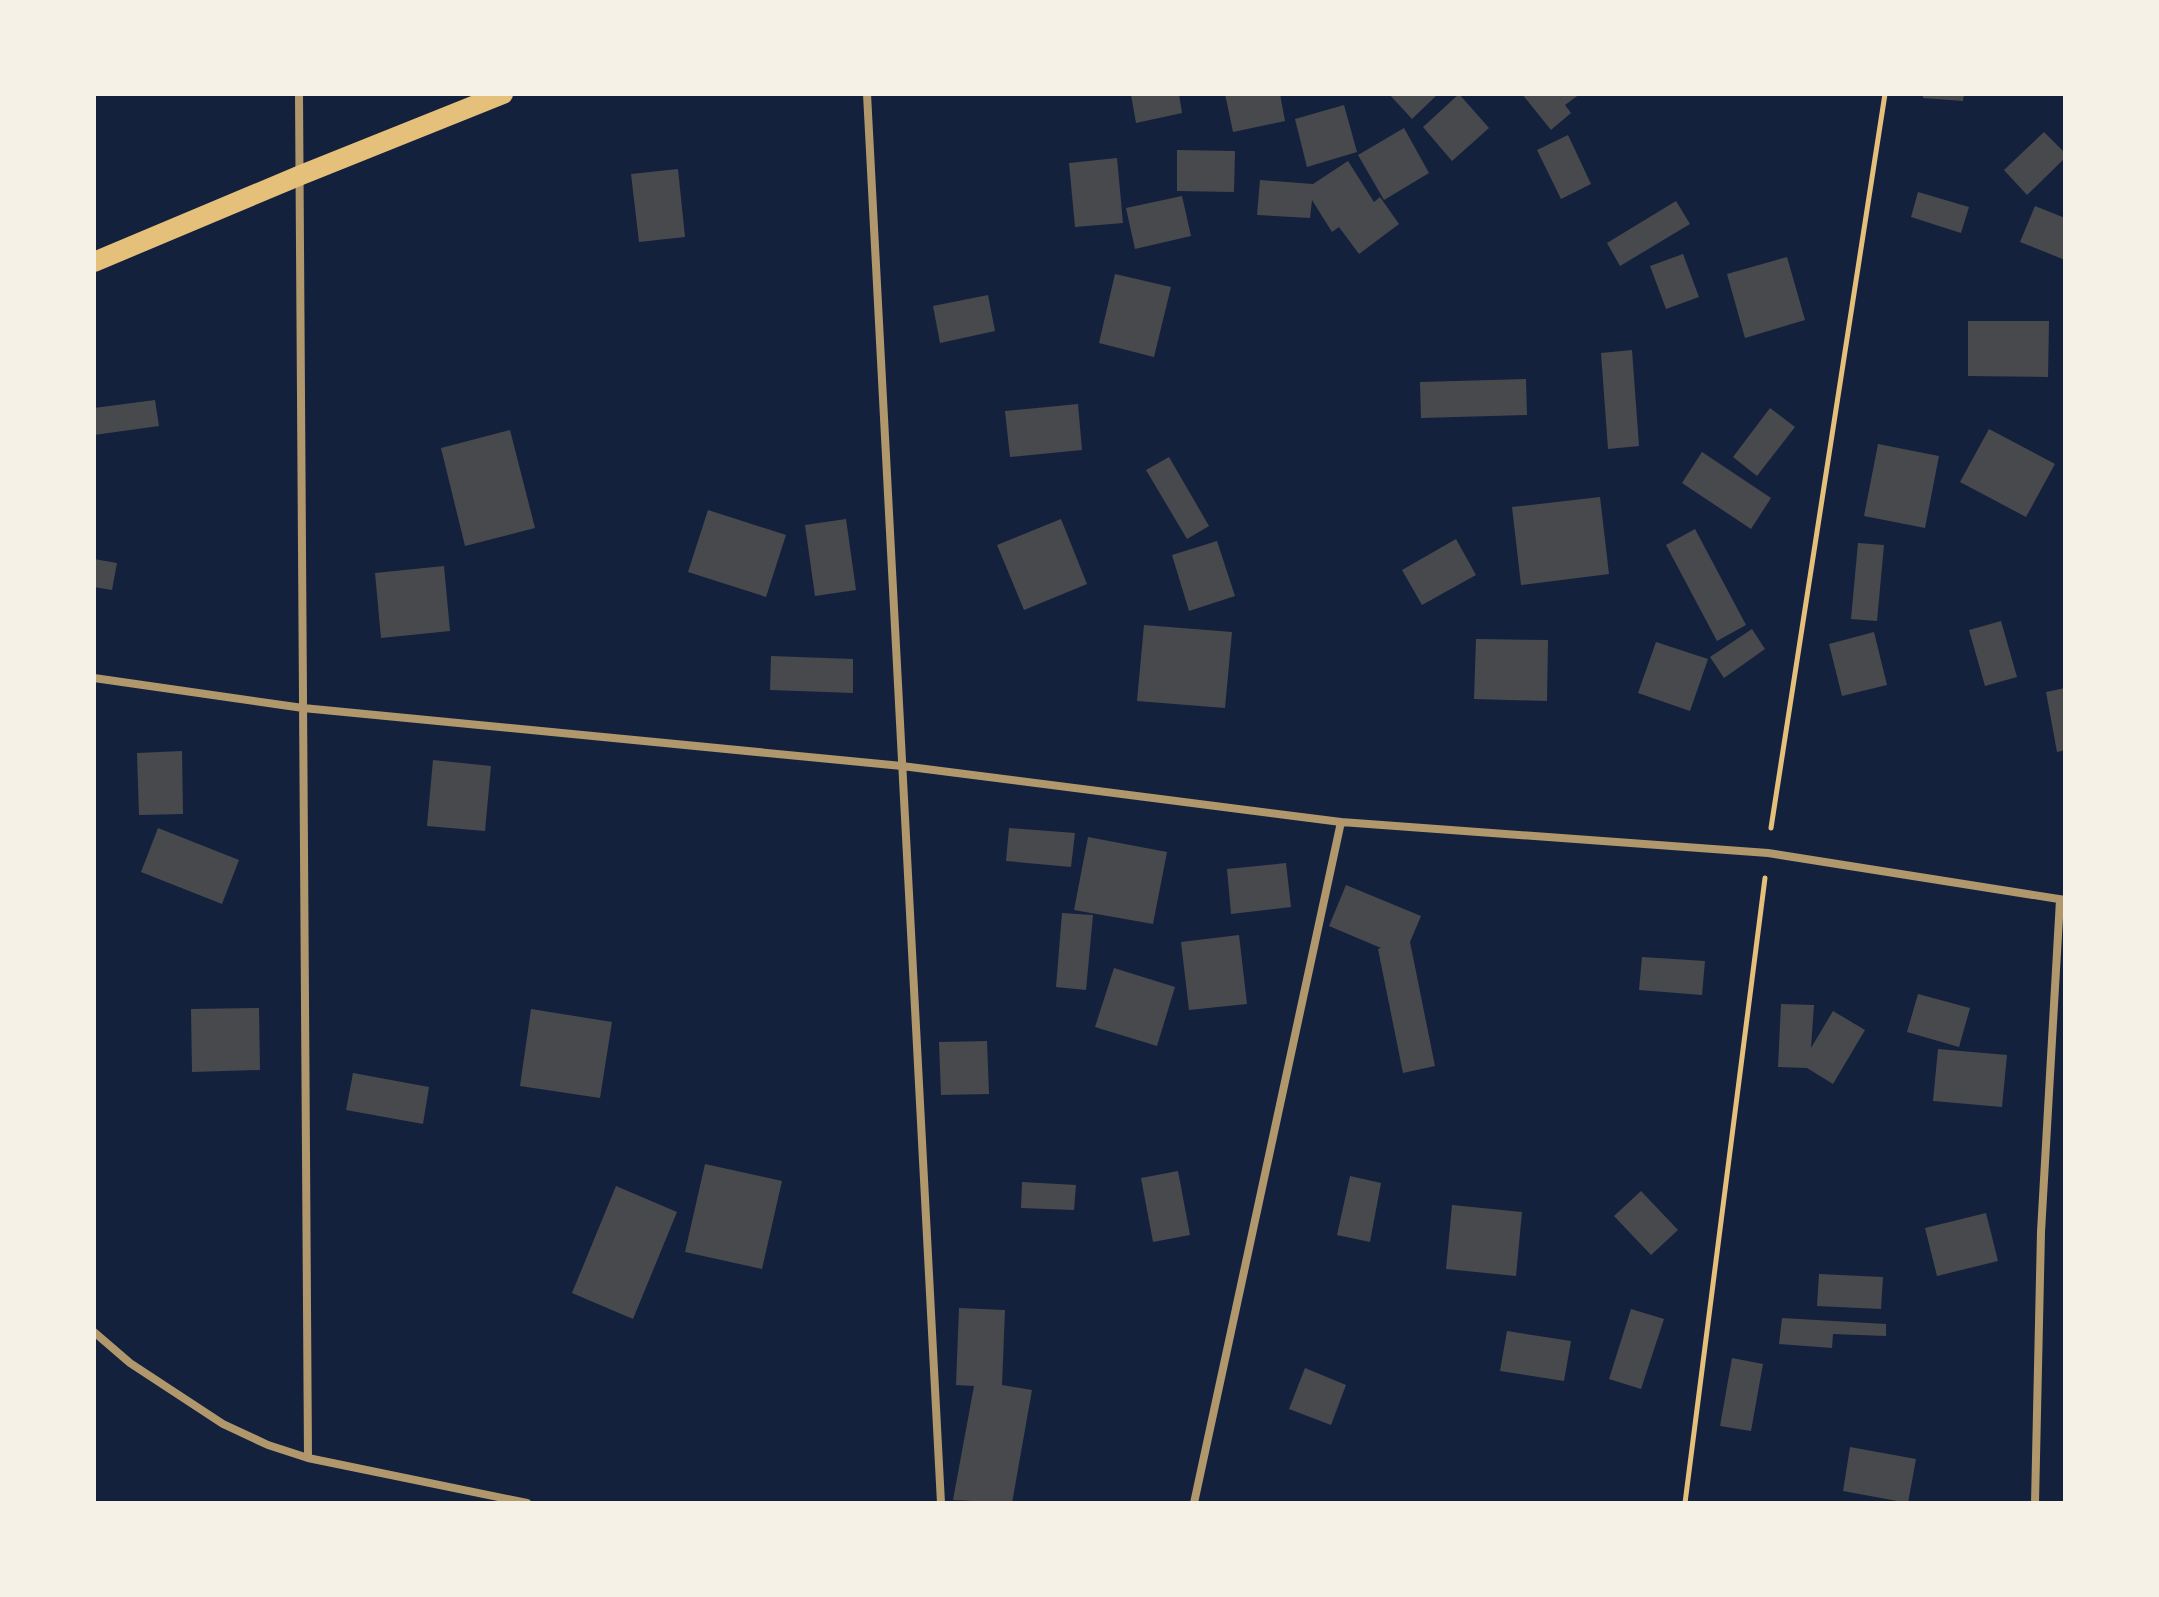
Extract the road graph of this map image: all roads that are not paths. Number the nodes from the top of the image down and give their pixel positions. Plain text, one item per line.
1 (299, 94) edge
2 (503, 94) edge
3 (867, 94) edge
4 (301, 175) junction
5 (94, 262) edge
6 (94, 678) edge
7 (303, 708) junction
8 (902, 766) junction
9 (1341, 822) junction
10 (2062, 900) edge
11 (94, 1332) edge
12 (308, 1458) junction
13 (527, 1503) edge
14 (941, 1503) edge
15 (1194, 1503) edge
16 (2035, 1503) edge

1 - 4 street
2 - 4 main road
3 - 8 street
4 - 5 main road
4 - 7 street
6 - 7 street
7 - 8 street
7 - 12 street
8 - 9 street
8 - 14 street
9 - 10 street
9 - 15 street
10 - 16 street
11 - 12 street
12 - 13 street

